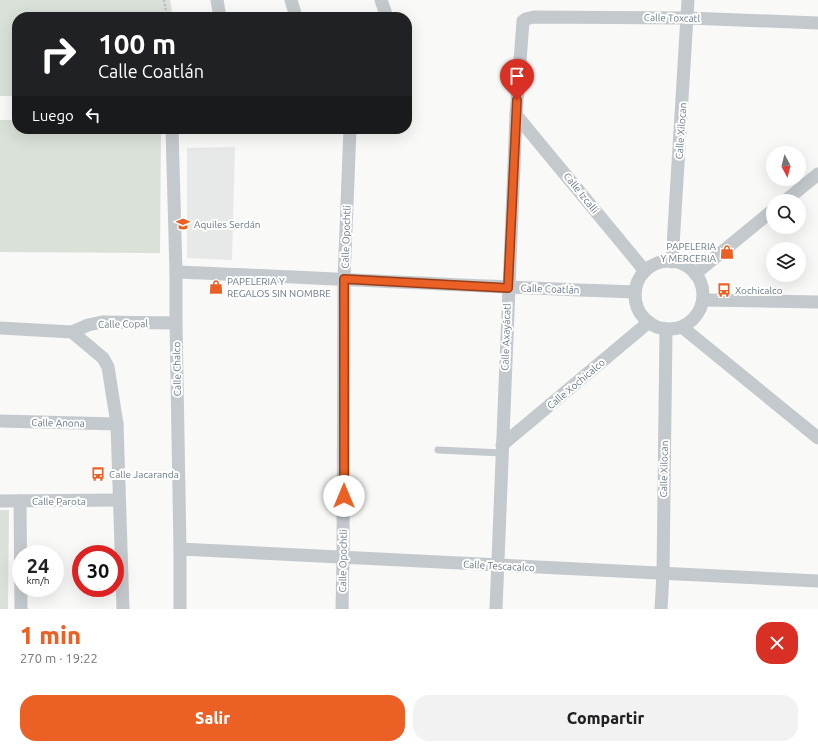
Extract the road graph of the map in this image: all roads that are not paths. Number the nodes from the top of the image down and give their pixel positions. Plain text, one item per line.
1 (217, 0) edge
2 (291, 0) edge
3 (380, 0) edge
4 (688, 0) edge
5 (219, 12) edge
6 (295, 12) edge
7 (385, 12) edge
8 (688, 18) junction
9 (526, 19) joint
10 (818, 23) edge
11 (516, 115) junction
12 (172, 134) edge
13 (350, 134) edge
14 (818, 174) edge
15 (793, 194) edge
16 (766, 216) edge
17 (672, 262) junction
18 (645, 271) junction
19 (176, 272) junction
20 (696, 274) junction
21 (344, 279) junction
22 (508, 288) junction
23 (635, 292) junction
24 (703, 300) junction
25 (818, 302) edge
26 (649, 322) junction
27 (176, 323) junction
28 (682, 327) junction
29 (0, 328) edge
30 (666, 329) junction
31 (72, 332) junction
32 (0, 422) edge
33 (117, 424) junction
34 (818, 438) edge
35 (502, 449) junction
36 (438, 450) dead end
37 (119, 500) junction
38 (0, 501) edge
39 (20, 501) junction
40 (180, 550) junction
41 (344, 558) junction
42 (498, 566) junction
43 (663, 574) junction
44 (818, 581) edge
45 (20, 609) edge
46 (123, 609) edge
47 (180, 609) edge
48 (342, 609) edge
49 (496, 609) edge
50 (661, 609) edge

1 - 5 street
2 - 6 street
3 - 7 street
4 - 8 street, Calle Xilocan
8 - 9 street, Calle Toxcatl
8 - 10 street, Calle Toxcatl
8 - 17 street, Calle Xilocan
9 - 11 street, Calle Axayácatl
11 - 18 street, Calle Izcalli
11 - 22 street, Calle Axayácatl
12 - 19 street, Calle Chalco
13 - 21 street, Calle Opochtli
14 - 15 street
16 - 20 street
17 - 18 street
17 - 20 street
18 - 23 street
19 - 21 street, Calle Coatlán
19 - 27 street, Calle Chalco
20 - 24 street
21 - 22 street, Calle Coatlán
21 - 41 street, Calle Opochtli
22 - 23 street, Calle Coatlán
22 - 35 street, Calle Axayácatl
23 - 26 street
24 - 25 street
24 - 28 street
26 - 30 street
26 - 35 street, Calle Xochicalco
27 - 31 street, Calle Copal
27 - 40 street, Calle Chalco
28 - 30 street
28 - 34 street
29 - 31 street, Calle Copal
30 - 43 street, Calle Xilocan
31 - 33 street
32 - 33 street, Calle Anona
33 - 37 street
35 - 36 lane
35 - 42 street, Calle Axayácatl
37 - 39 street, Calle Parota
37 - 46 street
38 - 39 street, Calle Parota
39 - 45 street
40 - 41 street, Calle Tescacalco
40 - 47 street, Calle Chalco
41 - 42 street, Calle Tescacalco
41 - 48 street, Calle Opochtli
42 - 43 street, Calle Tescacalco
42 - 49 street, Calle Axayácatl
43 - 44 street, Calle Tescacalco
43 - 50 street, Calle Xilocan

